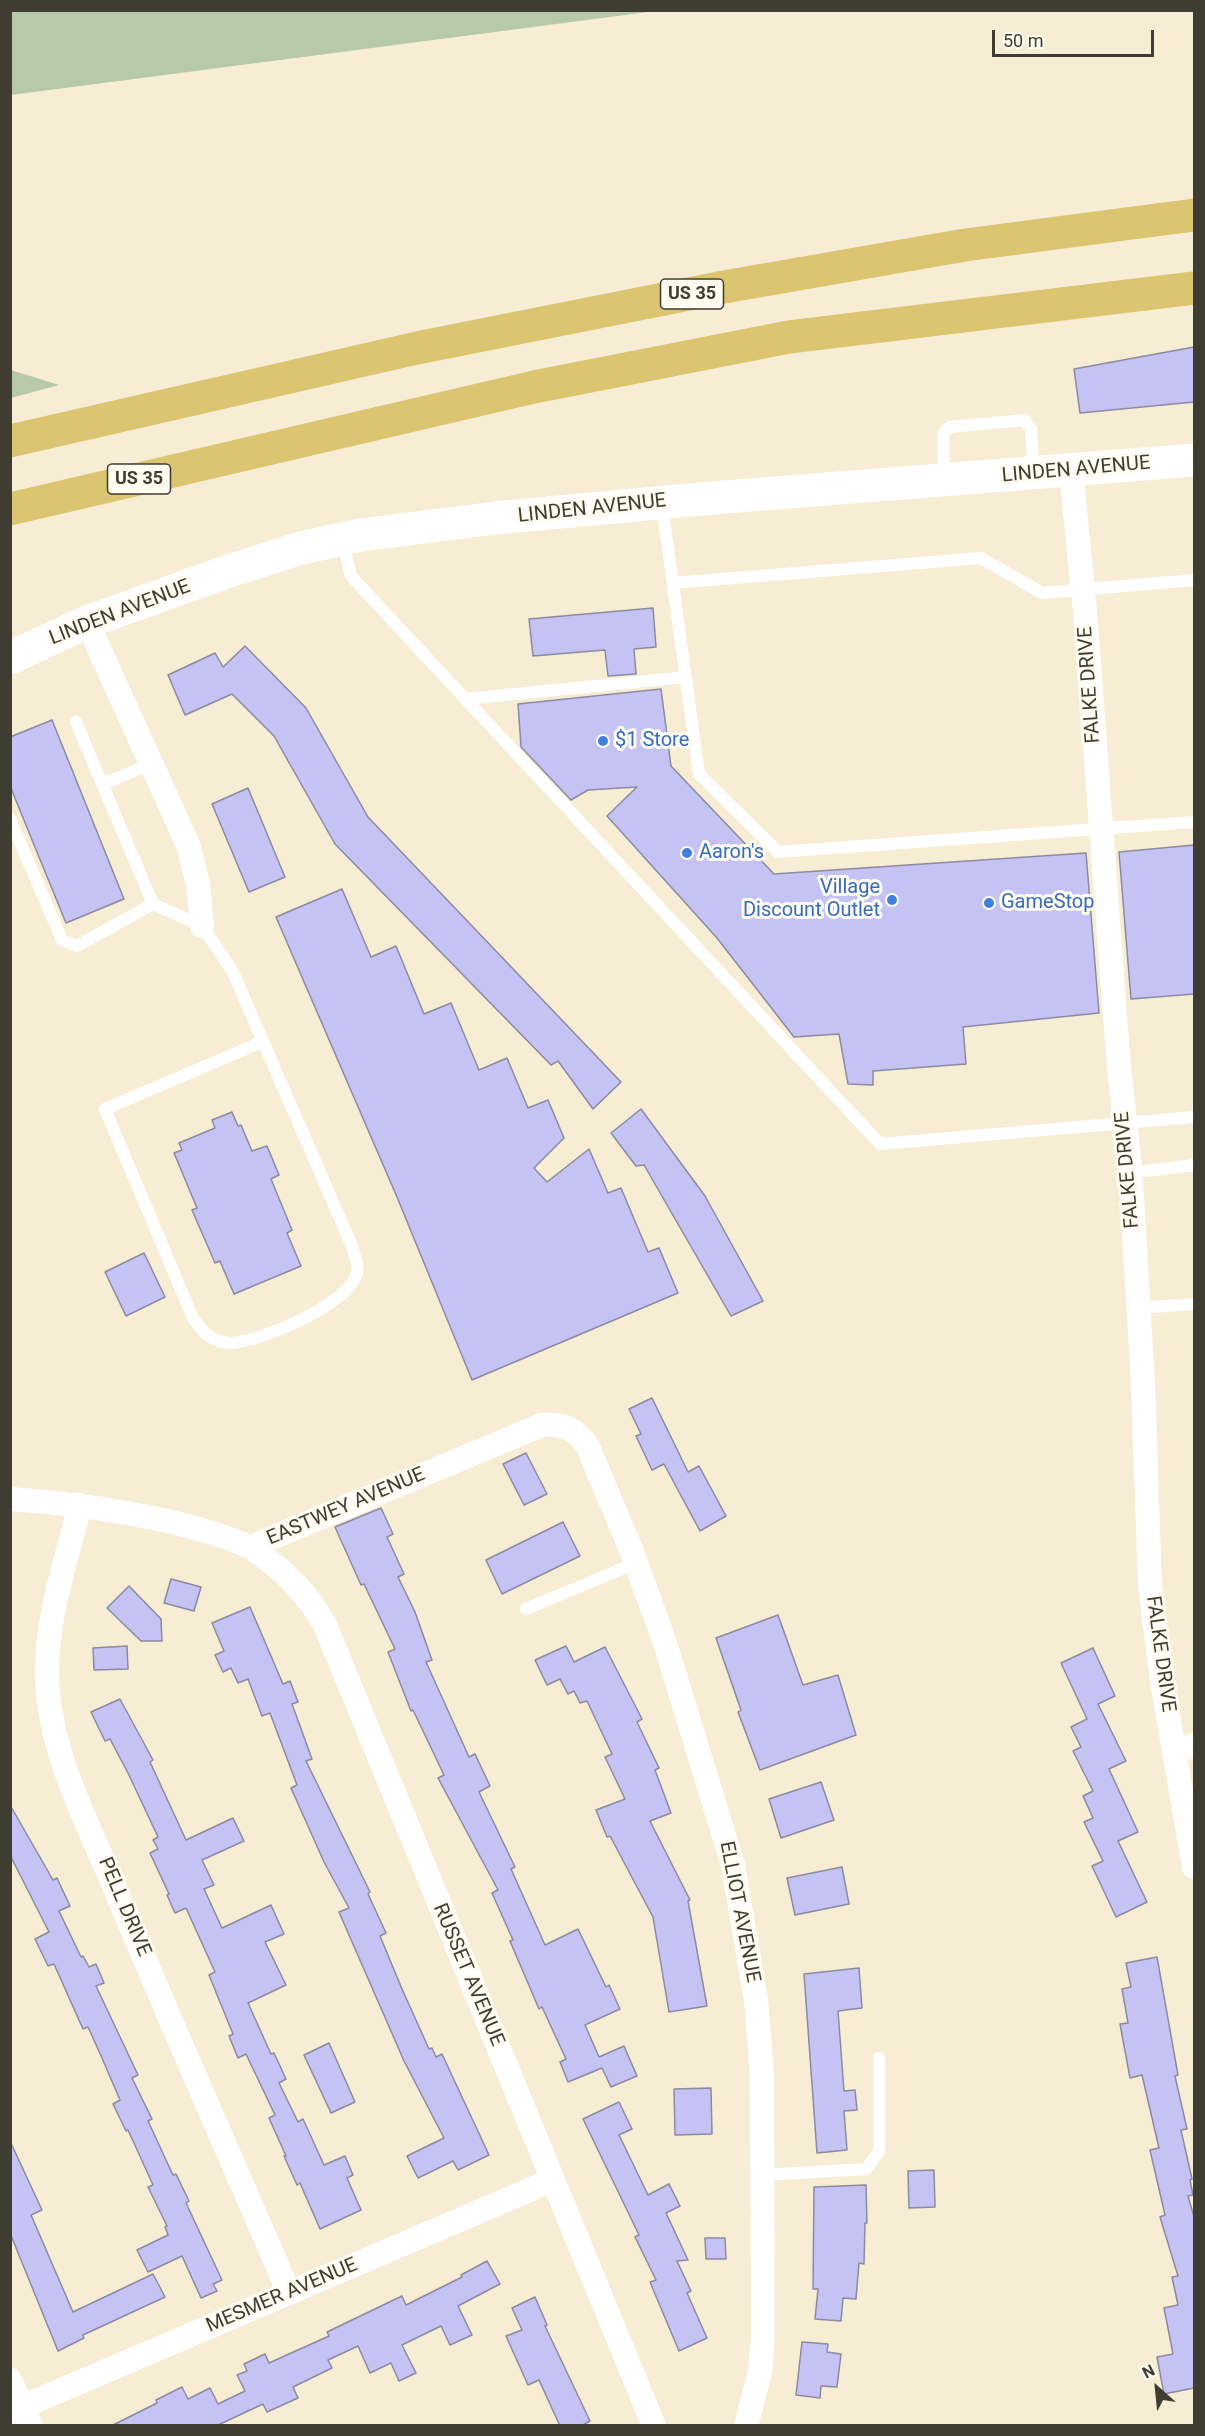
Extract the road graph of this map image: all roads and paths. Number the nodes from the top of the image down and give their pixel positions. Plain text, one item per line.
1 (1194, 199) edge
2 (1194, 215) edge
3 (965, 245) junction
4 (1192, 289) edge
5 (10, 441) edge
6 (1194, 460) edge
7 (1071, 471) junction
8 (1034, 474) junction
9 (945, 480) junction
10 (661, 502) junction
11 (10, 509) edge
12 (342, 539) junction
13 (1194, 580) edge
14 (673, 583) junction
15 (1083, 591) junction
16 (87, 622) junction
17 (10, 658) edge
18 (686, 677) junction
19 (465, 699) junction
20 (76, 722) dead end
21 (151, 764) junction
22 (103, 784) junction
23 (10, 819) edge
24 (1194, 822) edge
25 (1101, 829) junction
26 (153, 904) junction
27 (202, 926) junction
28 (262, 1042) junction
29 (1194, 1117) edge
30 (1125, 1122) junction
31 (1194, 1165) edge
32 (1130, 1173) junction
33 (1194, 1304) edge
34 (1138, 1308) junction
35 (570, 1428) joint
36 (10, 1499) edge
37 (80, 1505) junction
38 (250, 1548) junction
39 (636, 1563) junction
40 (525, 1609) dead end
41 (1184, 1749) edge
42 (1194, 1867) edge
43 (879, 2058) dead end
44 (762, 2175) junction
45 (553, 2180) junction
46 (289, 2292) junction
47 (10, 2380) edge
48 (21, 2415) edge
49 (654, 2426) edge
50 (746, 2426) edge

1 - 3 highway
2 - 3 highway, US 35
3 - 5 highway, US 35
4 - 11 highway, US 35
6 - 7 main road, LINDEN AVENUE
7 - 8 main road, LINDEN AVENUE
7 - 15 street, FALKE DRIVE
8 - 9 main road, LINDEN AVENUE
8 - 9 lane
9 - 10 main road, LINDEN AVENUE
10 - 12 main road, LINDEN AVENUE
10 - 14 lane
12 - 16 main road, LINDEN AVENUE
12 - 19 lane
13 - 15 lane
14 - 15 lane
14 - 18 lane
15 - 25 street, FALKE DRIVE
16 - 17 main road, LINDEN AVENUE
16 - 21 street
18 - 19 lane
18 - 25 lane
19 - 30 lane
20 - 22 lane
21 - 22 lane
21 - 27 street
22 - 26 lane
23 - 26 lane
24 - 25 lane
25 - 30 street, FALKE DRIVE
26 - 27 lane
27 - 28 lane
28 - 28 lane
29 - 30 lane
30 - 32 street, FALKE DRIVE
31 - 32 lane
32 - 34 street, FALKE DRIVE
33 - 34 lane
34 - 41 street, FALKE DRIVE
35 - 38 street, EASTWEY AVENUE
35 - 39 street, ELLIOT AVENUE
36 - 37 street, EASTWEY AVENUE
37 - 38 street, EASTWEY AVENUE
37 - 46 street, PELL DRIVE
38 - 45 street, RUSSET AVENUE
39 - 40 lane
39 - 44 street, ELLIOT AVENUE
41 - 42 street, FALKE DRIVE
43 - 44 lane
44 - 50 street, ELLIOT AVENUE
45 - 46 street, MESMER AVENUE
45 - 49 street, RUSSET AVENUE
46 - 48 street, MESMER AVENUE
47 - 48 street

